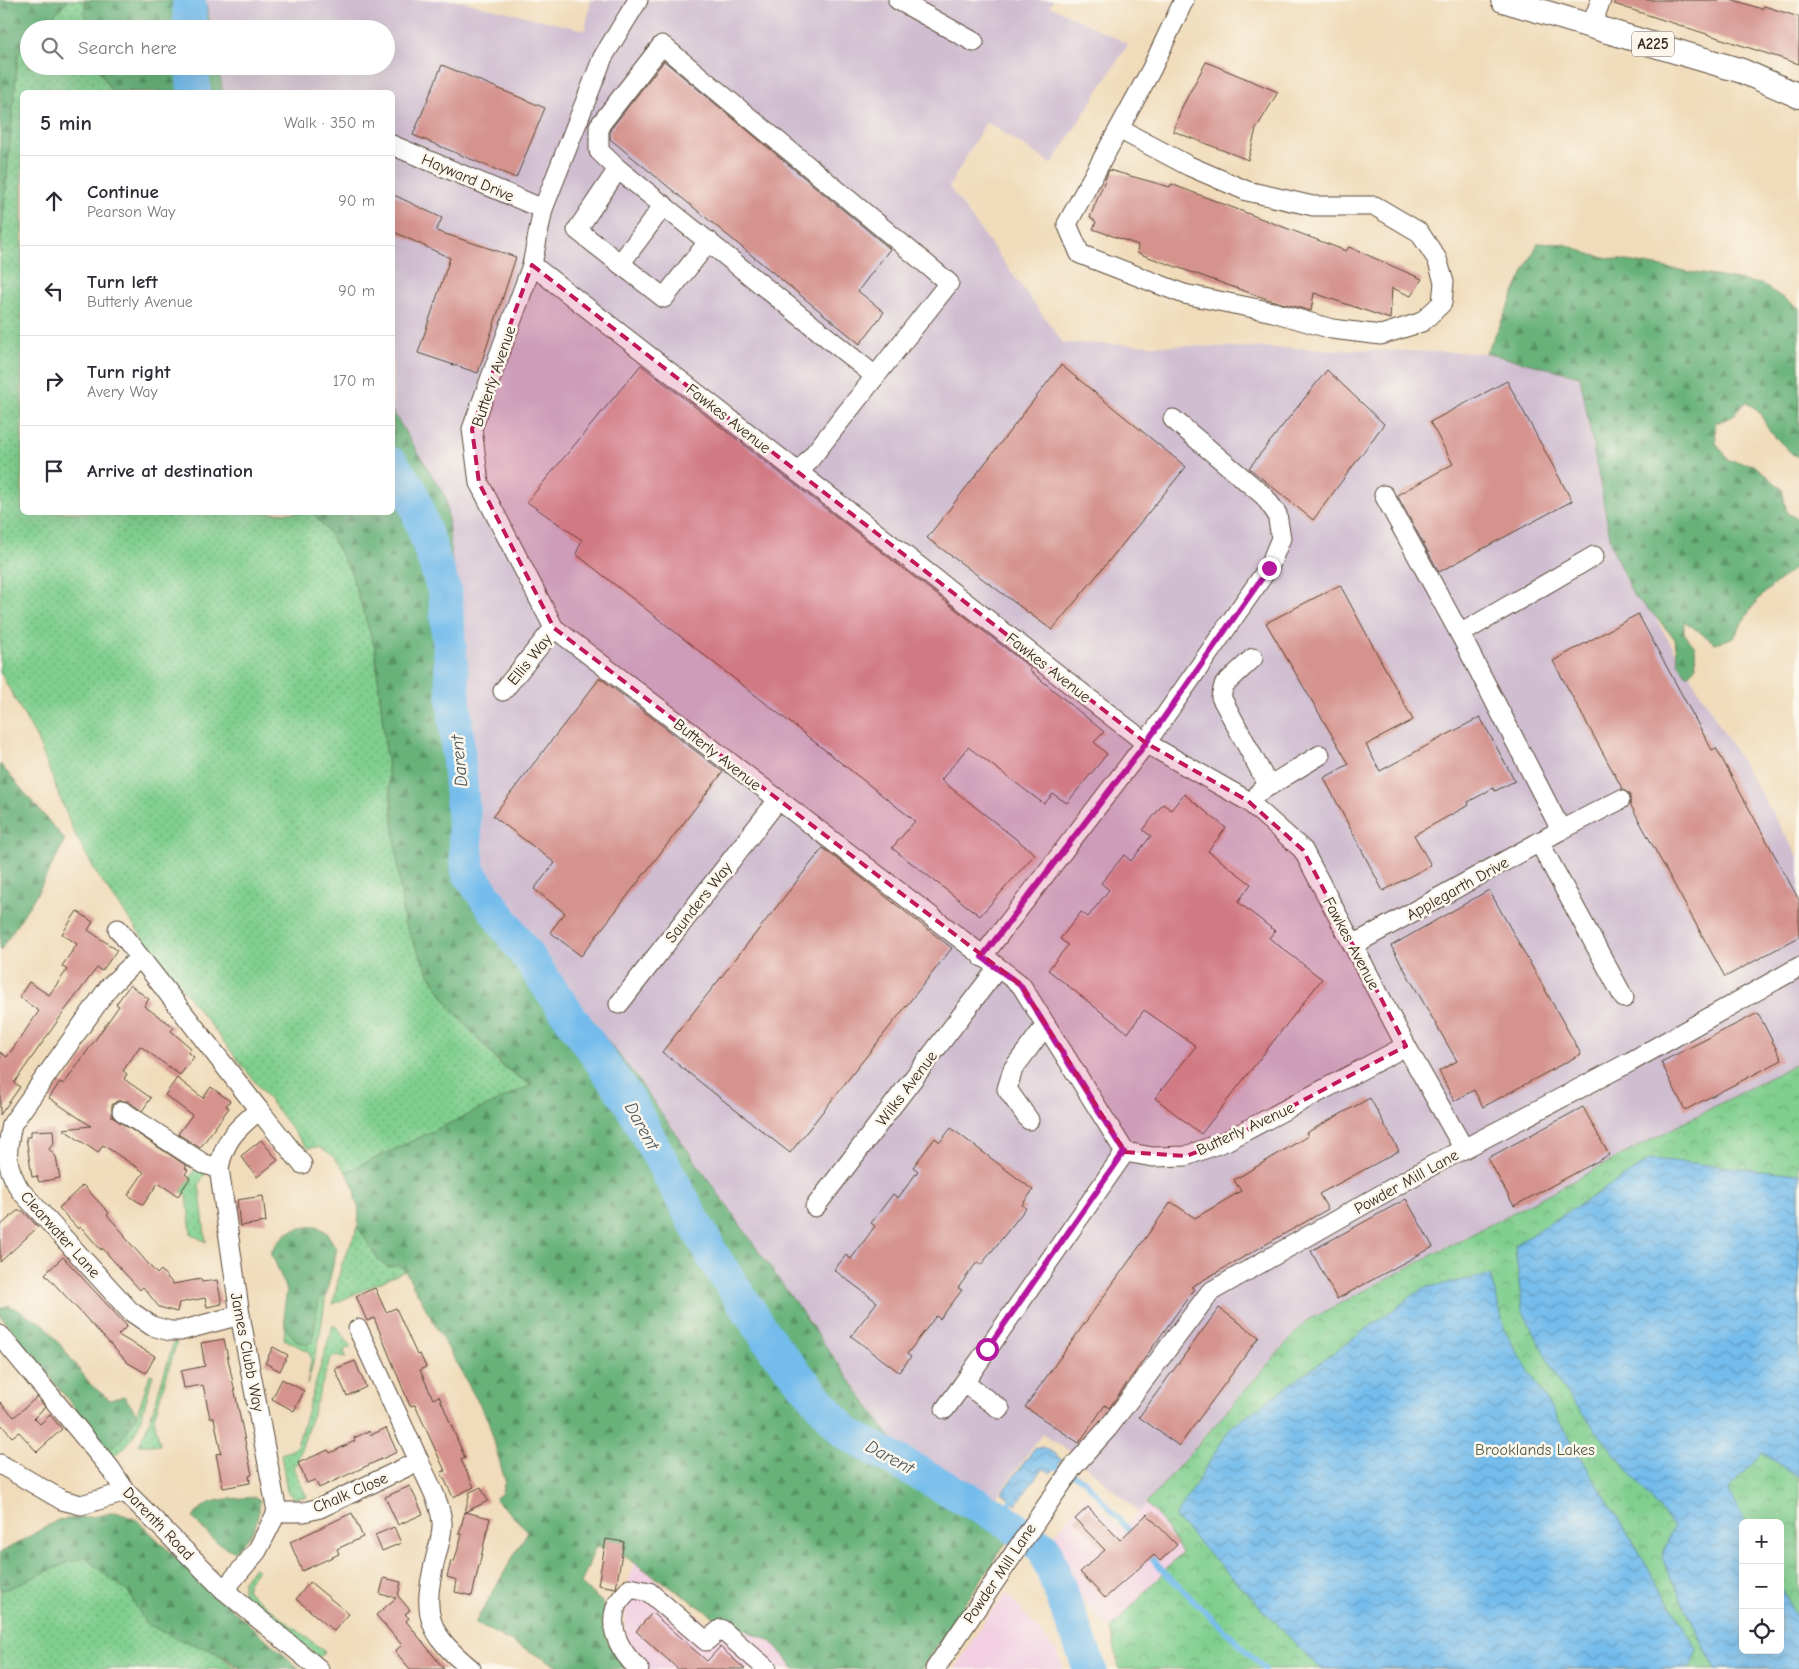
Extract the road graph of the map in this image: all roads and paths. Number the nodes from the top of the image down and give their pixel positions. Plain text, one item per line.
1 (638, 0) edge
2 (898, 0) edge
3 (1184, 0) edge
4 (1504, 0) edge
5 (1601, 0) edge
6 (1591, 26) junction
7 (974, 42) dead end
8 (1799, 96) edge
9 (1119, 129) junction
10 (395, 146) edge
11 (618, 169) junction
12 (664, 205) junction
13 (543, 209) junction
14 (709, 241) junction
15 (620, 264) junction
16 (532, 265) junction
17 (876, 376) junction
18 (1173, 419) dead end
19 (799, 473) junction
20 (1384, 495) dead end
21 (1594, 556) dead end
22 (554, 628) junction
23 (1460, 634) junction
24 (1252, 658) dead end
25 (503, 691) dead end
26 (1146, 743) junction
27 (1320, 755) dead end
28 (1268, 785) junction
29 (778, 800) junction
30 (1620, 800) dead end
31 (1248, 801) junction
32 (1561, 830) junction
33 (1539, 842) junction
34 (118, 929) dead end
35 (1353, 945) junction
36 (140, 957) junction
37 (982, 957) junction
38 (1799, 967) edge
39 (997, 969) junction
40 (1624, 998) dead end
41 (619, 1004) dead end
42 (1046, 1025) junction
43 (1406, 1046) junction
44 (259, 1110) junction
45 (122, 1111) dead end
46 (1029, 1120) dead end
47 (1464, 1149) junction
48 (1124, 1152) junction
49 (302, 1164) dead end
50 (219, 1168) junction
51 (4, 1174) edge
52 (815, 1207) dead end
53 (240, 1315) junction
54 (358, 1329) dead end
55 (0, 1335) edge
56 (964, 1383) junction
57 (1000, 1409) dead end
58 (945, 1410) dead end
59 (419, 1461) junction
60 (0, 1464) edge
61 (126, 1492) junction
62 (278, 1512) junction
63 (224, 1590) junction
64 (319, 1669) edge
65 (471, 1669) edge
66 (638, 1669) edge
67 (767, 1669) edge
68 (935, 1669) edge

1 - 13 street, Butterly Avenue
2 - 7 street
3 - 9 street
4 - 6 main road, A225
5 - 6 street
6 - 8 main road, A225
9 - 9 street
10 - 13 street, Hayward Drive
11 - 12 street
11 - 15 street
11 - 17 street
12 - 14 street
12 - 15 street
13 - 16 street, Butterly Avenue
14 - 15 street
14 - 17 street
16 - 19 street, Fawkes Avenue
16 - 22 street, Butterly Avenue
17 - 19 street
18 - 26 street
19 - 26 street, Fawkes Avenue
20 - 23 street
21 - 23 street
22 - 25 street, Ellis Way
22 - 29 street, Butterly Avenue
23 - 32 street
24 - 28 street
26 - 31 street, Fawkes Avenue
26 - 37 street
27 - 28 street
28 - 31 street
29 - 37 street, Butterly Avenue
29 - 41 street, Saunders Way
30 - 32 street, Applegarth Drive
31 - 35 street, Fawkes Avenue
32 - 33 street, Applegarth Drive
33 - 35 street, Applegarth Drive
33 - 40 street
34 - 36 street
35 - 43 street, Fawkes Avenue
36 - 44 street
36 - 51 street, Clearwater Lane
37 - 39 street, Butterly Avenue
38 - 47 street, Powder Mill Lane
39 - 42 street, Butterly Avenue
39 - 52 street, Wilks Avenue
42 - 46 street
42 - 48 street, Butterly Avenue
43 - 47 street, Fawkes Avenue
43 - 48 street, Butterly Avenue
44 - 49 street
44 - 50 street, James Clubb Way
45 - 50 street
47 - 68 street, Powder Mill Lane
48 - 56 street
50 - 53 street, James Clubb Way
51 - 53 street, Clearwater Lane
53 - 62 street, James Clubb Way
54 - 59 street
55 - 61 street, Darenth Road
56 - 57 street
56 - 58 street
59 - 62 street, Chalk Close
59 - 65 street
60 - 61 street
61 - 63 street, Darenth Road
62 - 63 street
63 - 64 street, Darenth Road
66 - 67 street

